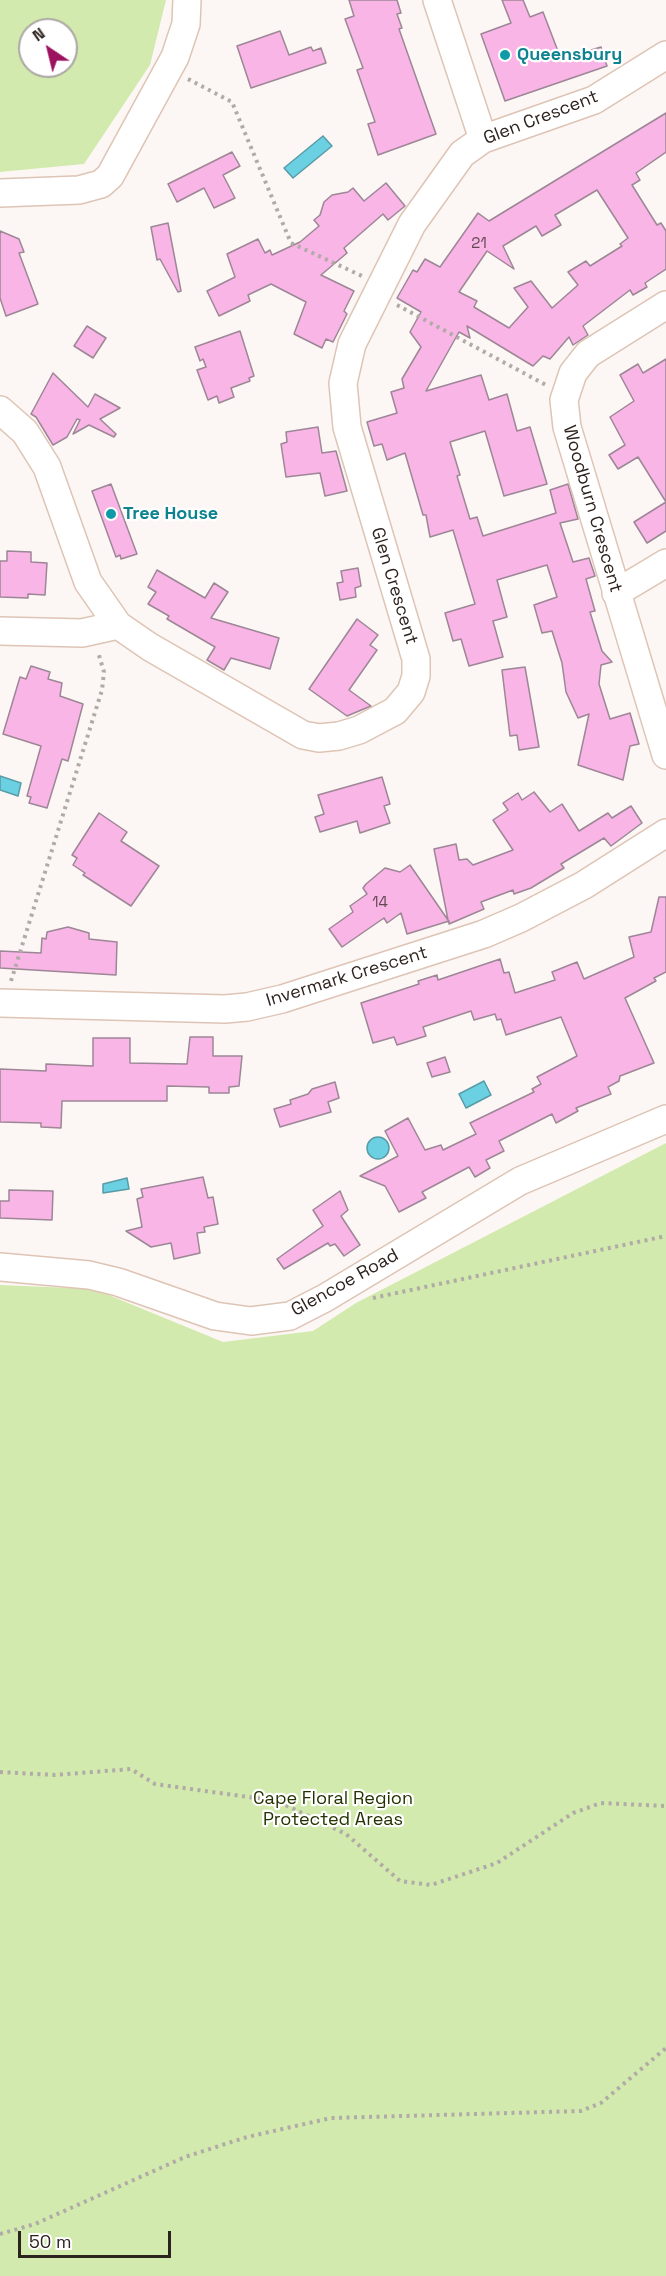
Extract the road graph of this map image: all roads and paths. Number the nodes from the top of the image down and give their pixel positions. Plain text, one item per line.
1 (187, 0) edge
2 (437, 0) edge
3 (666, 55) edge
4 (169, 68) junction
5 (483, 139) junction
6 (0, 194) edge
7 (369, 279) dead end
8 (395, 304) dead end
9 (666, 305) edge
10 (553, 389) dead end
11 (0, 410) edge
12 (666, 562) edge
13 (616, 593) junction
14 (118, 626) junction
15 (0, 631) edge
16 (91, 632) junction
17 (666, 756) edge
18 (666, 833) edge
19 (2, 1003) edge
20 (666, 1119) edge
21 (666, 1236) edge
22 (0, 1267) edge
23 (369, 1299) dead end
24 (0, 1772) edge
25 (666, 1806) edge
26 (666, 2048) edge
27 (0, 2234) edge

1 - 4 street
2 - 5 street
3 - 5 street, Glen Crescent
4 - 6 street
4 - 7 path
5 - 14 street, Glen Crescent
8 - 10 path
9 - 13 street, Woodburn Crescent
11 - 14 street, Glen Crescent
12 - 13 street
13 - 17 street, Woodburn Crescent
14 - 16 street
15 - 16 street
16 - 19 path
18 - 19 street, Invermark Crescent
20 - 22 street, Glencoe Road
21 - 23 path
24 - 25 path
26 - 27 path

